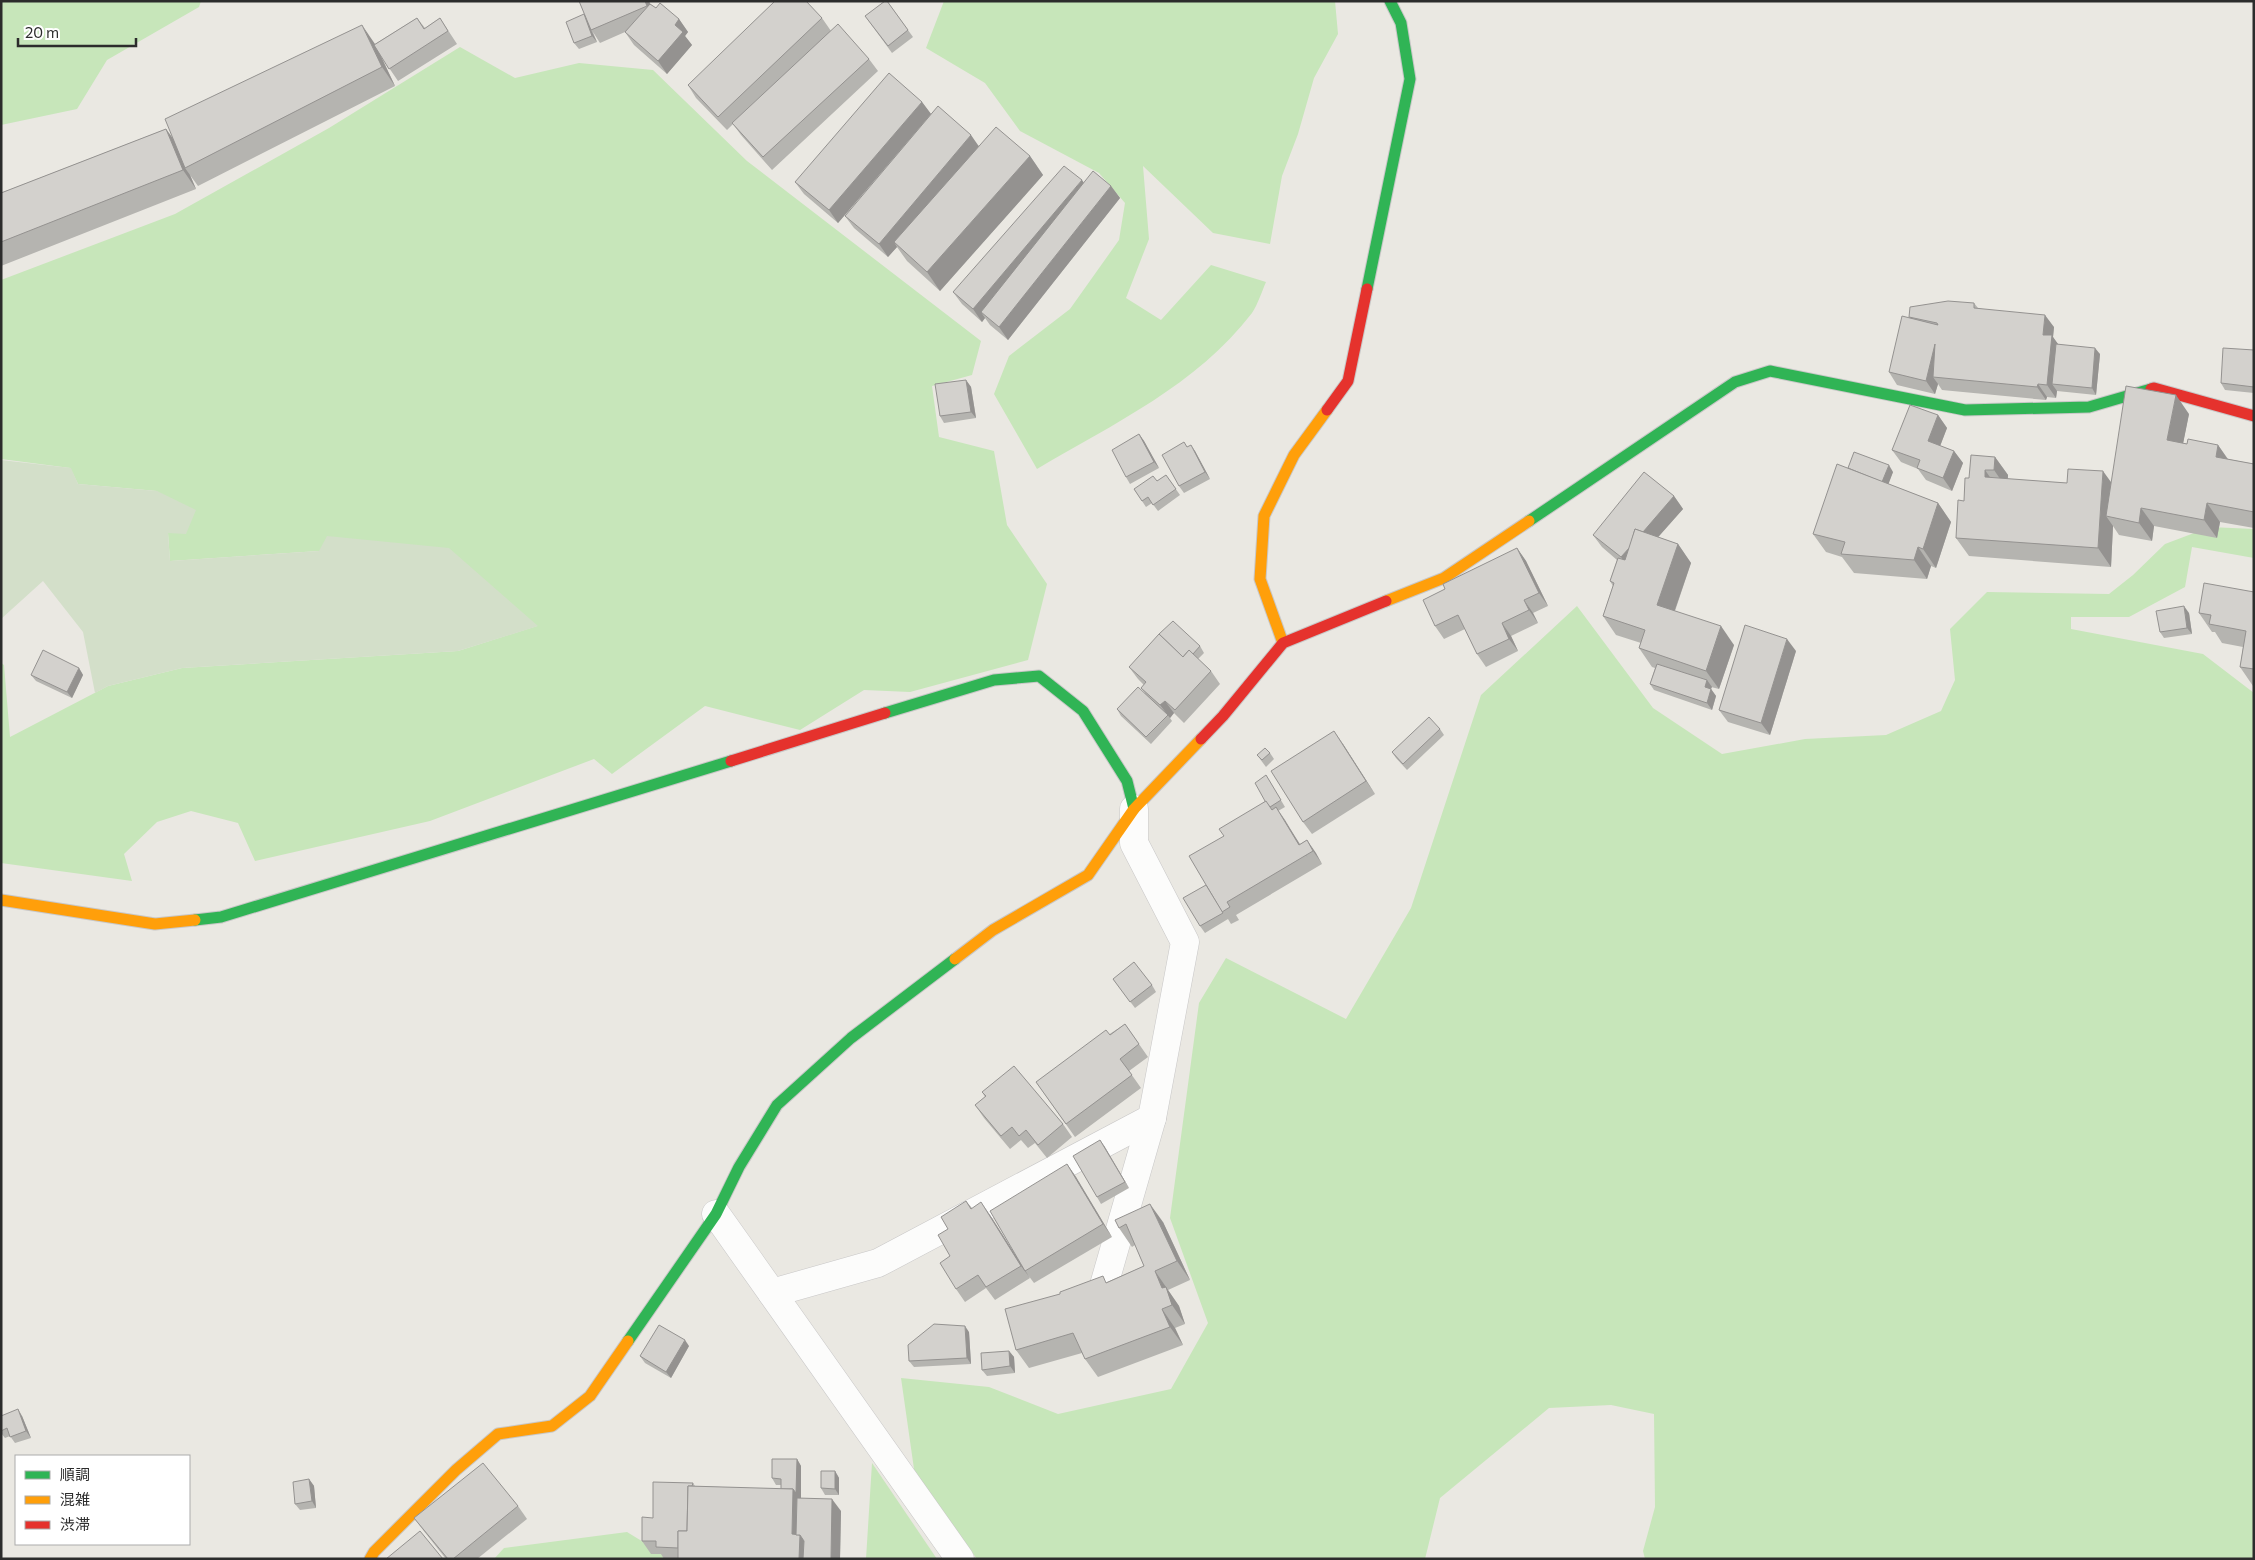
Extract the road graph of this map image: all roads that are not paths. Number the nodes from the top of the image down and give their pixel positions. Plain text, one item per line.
1 (1390, 1) edge
2 (2254, 416) edge
3 (1283, 643) junction
4 (1134, 810) junction
5 (1, 900) edge
6 (1152, 1118) junction
7 (716, 1214) junction
8 (1104, 1285) edge
9 (772, 1293) junction
10 (370, 1559) edge
11 (960, 1559) edge

1 - 3 street
2 - 3 street
3 - 4 street
4 - 5 street
4 - 6 street
4 - 7 street
6 - 8 street
6 - 9 street
7 - 9 street
7 - 10 street
9 - 11 street

